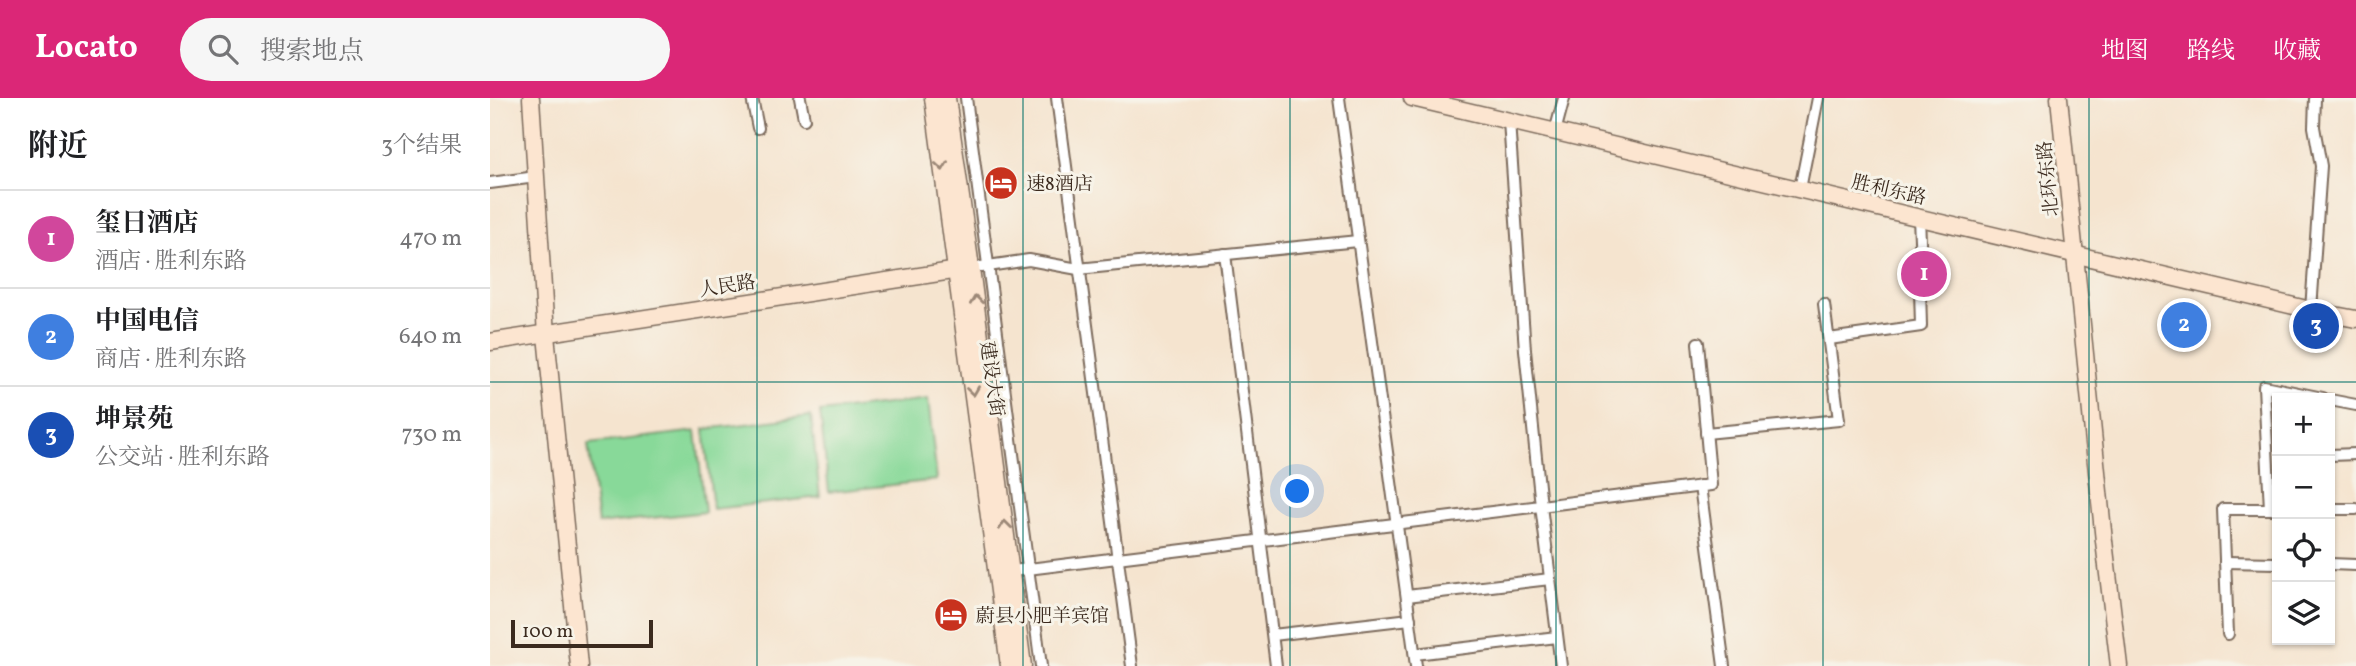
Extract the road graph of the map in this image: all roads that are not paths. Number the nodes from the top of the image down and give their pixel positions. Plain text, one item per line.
1 (531, 98) edge
2 (752, 98) edge
3 (800, 98) edge
4 (933, 98) edge
5 (947, 98) edge
6 (966, 98) edge
7 (1056, 98) edge
8 (1339, 98) edge
9 (1412, 98) edge
10 (1564, 98) edge
11 (1818, 98) edge
12 (2059, 98) edge
13 (2315, 98) edge
14 (804, 119) dead end
15 (1509, 121) junction
16 (758, 128) dead end
17 (1555, 132) junction
18 (536, 177) junction
19 (490, 183) edge
20 (1800, 190) junction
21 (1919, 218) junction
22 (1358, 241) junction
23 (1224, 254) junction
24 (2076, 255) junction
25 (1921, 263) tunnel mouth
26 (972, 268) junction
27 (1078, 269) junction
28 (1920, 288) tunnel mouth
29 (1824, 304) dead end
30 (2311, 310) junction
31 (2356, 319) edge
32 (546, 335) junction
33 (1829, 340) junction
34 (490, 342) edge
35 (1698, 343) dead end
36 (2298, 393) edge
37 (2335, 401) edge
38 (2356, 405) edge
39 (1706, 433) junction
40 (2335, 454) edge
41 (2356, 454) edge
42 (2272, 455) edge
43 (1700, 486) junction
44 (1541, 506) junction
45 (2272, 509) edge
46 (2335, 509) edge
47 (2356, 509) edge
48 (1397, 524) junction
49 (1261, 541) junction
50 (1118, 558) junction
51 (2225, 562) junction
52 (2272, 563) edge
53 (2335, 564) edge
54 (2356, 565) edge
55 (1028, 568) junction
56 (1004, 572) junction
57 (1550, 579) junction
58 (1407, 596) junction
59 (1410, 619) junction
60 (2228, 634) dead end
61 (1273, 635) junction
62 (1557, 637) junction
63 (1415, 654) junction
64 (579, 666) edge
65 (1009, 666) edge
66 (1023, 666) edge
67 (1041, 666) edge
68 (1132, 666) edge
69 (1276, 666) edge
70 (1416, 666) edge
71 (1561, 666) edge
72 (1724, 666) edge
73 (2119, 666) edge

1 - 18 main road
2 - 16 street
3 - 14 street
4 -> 26 main road, 建设大街
5 - 26 main road, 建设大街
6 - 26 street
7 - 27 street
8 - 22 street
9 - 15 main road, 胜利东路
10 - 17 street
11 - 20 street
12 - 24 main road, 北环东路
13 - 30 street
15 - 17 main road, 胜利东路
15 - 44 street
17 - 20 main road, 胜利东路
18 - 19 street
18 - 32 main road
20 - 21 main road, 胜利东路
21 - 24 main road, 胜利东路
21 - 25 street
22 - 23 street
22 - 48 street
23 - 27 street
23 - 49 street
24 - 30 main road, 胜利东路
24 - 73 main road, 北环东路
26 - 27 street
26 - 32 main road, 人民路
26 - 55 street
26 - 56 main road, 建设大街
27 - 50 street
28 - 33 street
29 - 33 street
30 - 31 main road, 胜利东路
32 - 34 main road, 人民路
32 - 64 main road
33 - 39 street
35 - 39 street
36 - 42 street
37 - 38 street
39 - 43 street
40 - 41 street
43 - 44 street
43 - 72 street
44 - 48 street
44 - 57 street
45 - 51 street
46 - 47 street
48 - 49 street
48 - 58 street
49 - 50 street
49 - 61 street
50 - 55 street
50 - 68 street
51 - 52 street
51 - 60 street
53 - 54 street
55 - 56 street
55 - 67 street
56 - 65 main road, 建设大街
56 - 66 main road, 建设大街
57 - 58 street
57 - 62 street
58 - 59 street
59 - 61 street
59 - 63 street
61 - 69 street
62 - 63 street
62 - 71 street
63 - 70 street

